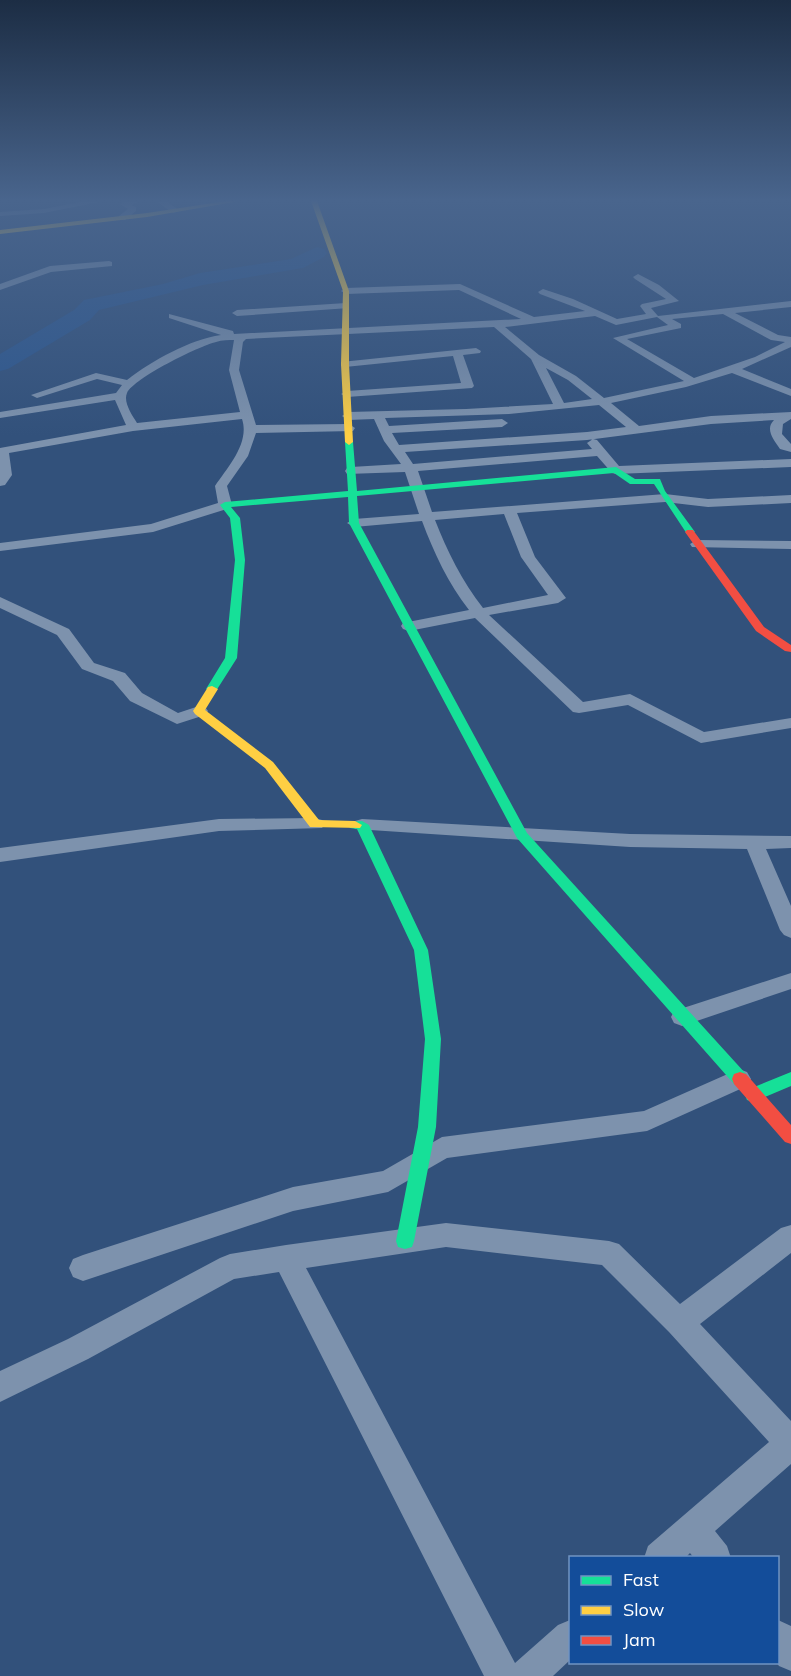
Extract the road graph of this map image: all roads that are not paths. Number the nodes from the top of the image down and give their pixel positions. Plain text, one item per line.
1 (22, 279) edge
2 (342, 279) edge
3 (642, 279) edge
4 (0, 287) edge
5 (346, 291) junction
6 (543, 292) dead end
7 (791, 304) edge
8 (346, 306) junction
9 (727, 312) junction
10 (237, 313) dead end
11 (597, 313) junction
12 (172, 316) dead end
13 (534, 321) junction
14 (497, 325) junction
15 (345, 331) junction
16 (243, 336) junction
17 (790, 344) edge
18 (476, 351) dead end
19 (457, 353) junction
20 (535, 357) junction
21 (345, 364) junction
22 (732, 369) junction
23 (694, 382) junction
24 (130, 384) junction
25 (791, 393) edge
26 (347, 394) junction
27 (37, 395) dead end
28 (121, 396) junction
29 (603, 402) junction
30 (560, 406) junction
31 (544, 408) junction
32 (0, 415) edge
33 (246, 415) junction
34 (378, 415) junction
35 (790, 415) edge
36 (348, 422) junction
37 (459, 426) junction
38 (133, 427) junction
39 (251, 429) junction
40 (385, 430) junction
41 (637, 430) junction
42 (587, 436) junction
43 (472, 444) junction
44 (791, 448) edge
45 (395, 449) junction
46 (1, 450) edge
47 (601, 452) junction
48 (486, 463) junction
49 (791, 463) edge
50 (411, 469) junction
51 (616, 470) junction
52 (351, 471) junction
53 (499, 480) junction
54 (0, 482) edge
55 (415, 487) junction
56 (352, 492) junction
57 (665, 498) junction
58 (791, 499) edge
59 (225, 505) junction
60 (509, 510) junction
61 (428, 517) junction
62 (354, 523) junction
63 (697, 544) junction
64 (791, 545) edge
65 (0, 547) edge
66 (0, 602) edge
67 (479, 613) junction
68 (409, 626) junction
69 (790, 651) edge
70 (199, 711) junction
71 (791, 723) edge
72 (315, 824) junction
73 (363, 825) junction
74 (522, 835) junction
75 (791, 842) edge
76 (754, 843) junction
77 (0, 855) edge
78 (791, 930) edge
79 (791, 981) edge
80 (682, 1017) junction
81 (791, 1079) edge
82 (746, 1087) junction
83 (791, 1137) edge
84 (421, 1161) junction
85 (791, 1237) edge
86 (405, 1241) junction
87 (286, 1258) junction
88 (83, 1268) dead end
89 (679, 1322) junction
90 (0, 1387) edge
91 (791, 1443) edge
92 (692, 1529) junction
93 (661, 1556) edge
94 (714, 1556) edge
95 (569, 1638) edge
96 (779, 1639) edge
97 (791, 1654) edge
98 (503, 1676) edge
99 (527, 1676) edge

1 - 4 street
2 - 5 street
3 - 11 street
5 - 8 street
5 - 13 street
6 - 11 street
7 - 9 street
8 - 10 street
8 - 15 street
9 - 17 street
9 - 23 street
11 - 13 street
12 - 16 street
13 - 14 street
14 - 15 street
14 - 20 street
15 - 16 street
15 - 21 street
16 - 24 street
16 - 33 street
17 - 22 street
18 - 19 street
19 - 21 street
19 - 26 street
20 - 29 street
20 - 30 street
21 - 26 street
22 - 23 street
22 - 25 street
23 - 29 street
24 - 27 street
24 - 28 street
26 - 36 street
28 - 32 street
28 - 38 street
29 - 30 street
29 - 41 street
30 - 31 street
31 - 34 street
31 - 37 street
33 - 38 street
33 - 39 street
34 - 36 street
34 - 40 street
35 - 41 street
35 - 44 street
36 - 39 street
36 - 52 street
37 - 40 street
37 - 43 street
38 - 46 street
39 - 59 street
40 - 45 street
41 - 42 street
42 - 43 street
42 - 47 street
43 - 45 street
43 - 48 street
45 - 50 street
46 - 54 street
47 - 48 street
47 - 51 street
48 - 50 street
48 - 53 street
49 - 51 street
50 - 52 street
50 - 55 street
51 - 53 street
51 - 57 street
52 - 56 street
53 - 55 street
55 - 56 street
55 - 61 street
56 - 59 street
56 - 62 street
57 - 58 street
57 - 60 street
57 - 63 street
59 - 65 street
59 - 70 street
60 - 61 street
60 - 67 street
61 - 62 street
61 - 67 street
62 - 68 street
63 - 64 street
63 - 69 street
66 - 70 street
67 - 68 street
67 - 71 street
68 - 74 street
70 - 72 street
72 - 73 street
72 - 77 street
73 - 74 street
73 - 84 street
74 - 76 street
74 - 80 street
75 - 76 street
76 - 78 street
79 - 80 street
80 - 82 street
81 - 82 street
82 - 83 street
82 - 84 street
84 - 86 street
84 - 88 street
85 - 89 street
86 - 87 street
86 - 89 street
87 - 90 street
87 - 98 street
89 - 91 street
91 - 92 street
92 - 93 street
92 - 94 street
95 - 99 street
96 - 97 street

